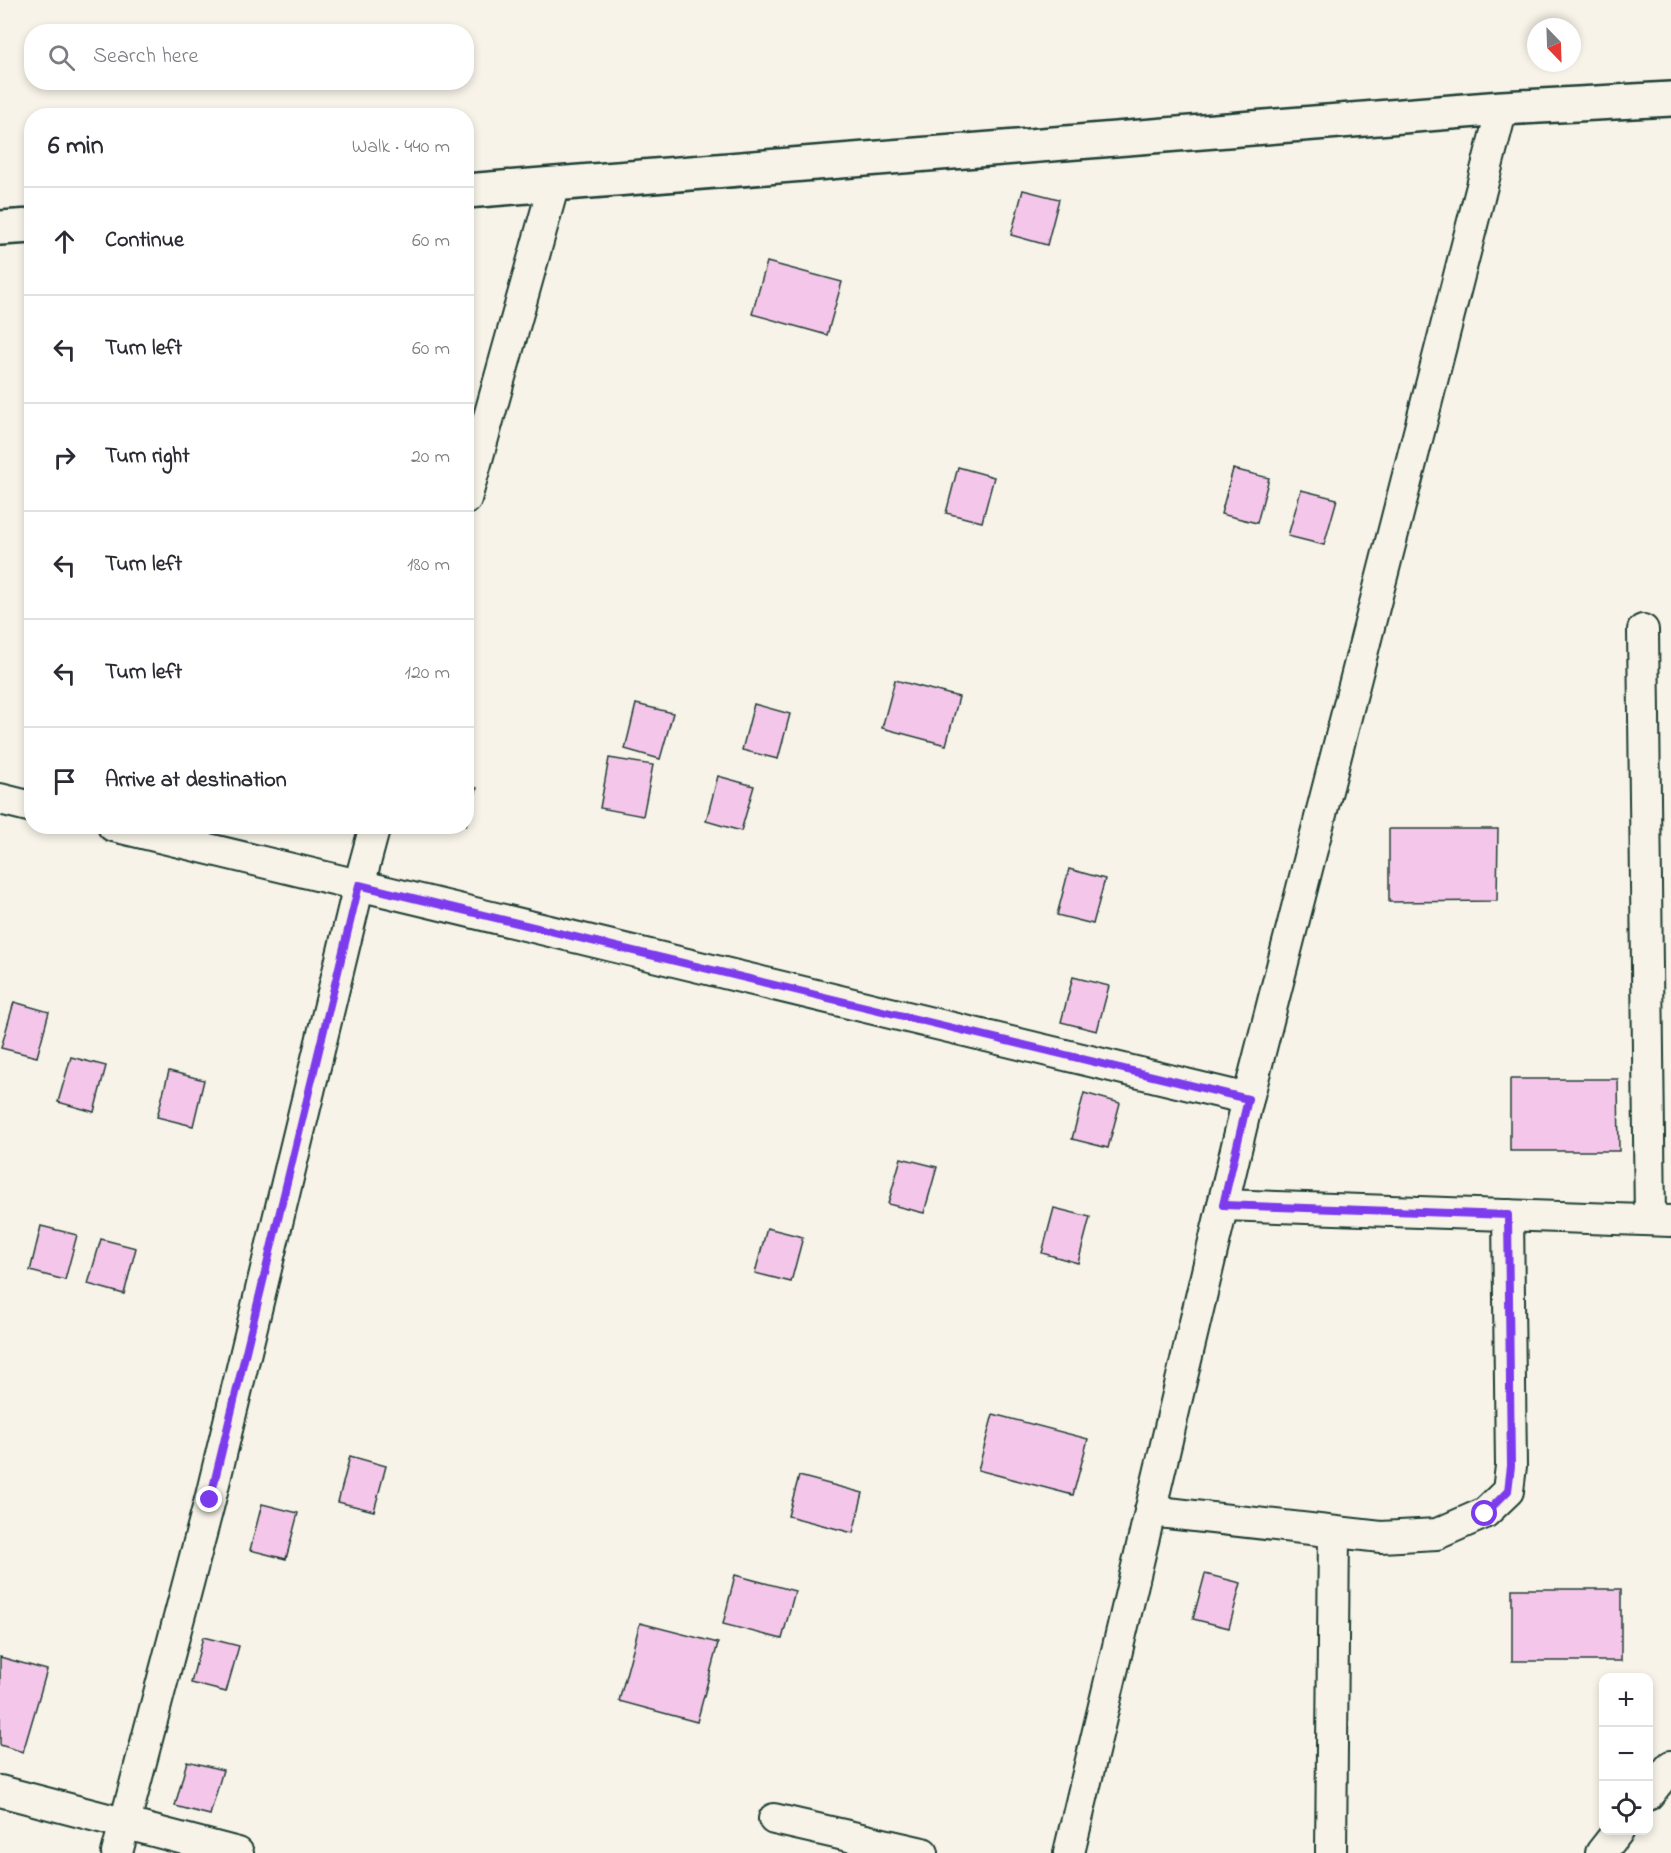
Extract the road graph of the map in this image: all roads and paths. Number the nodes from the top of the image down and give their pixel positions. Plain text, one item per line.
1 (1671, 99) edge
2 (1502, 108) junction
3 (554, 184) junction
4 (474, 190) edge
5 (24, 226) edge
6 (0, 228) edge
7 (474, 470) edge
8 (1643, 630) dead end
9 (0, 800) edge
10 (24, 805) edge
11 (146, 834) edge
12 (373, 834) edge
13 (359, 885) junction
14 (1248, 1099) junction
15 (1223, 1205) junction
16 (1508, 1215) junction
17 (1661, 1221) edge
18 (1149, 1511) junction
19 (1334, 1532) junction
20 (1671, 1766) edge
21 (1653, 1789) edge
22 (0, 1791) edge
23 (774, 1819) dead end
24 (125, 1823) junction
25 (1616, 1835) edge
26 (117, 1853) edge
27 (238, 1853) edge
28 (923, 1853) edge
29 (1069, 1853) edge
30 (1331, 1853) edge
31 (1601, 1853) edge

1 - 2 street
2 - 3 street
2 - 14 street
3 - 4 street
3 - 7 street
5 - 6 street
8 - 17 street
9 - 10 street
11 - 13 street
12 - 13 street
13 - 14 street
13 - 24 street
14 - 15 street
15 - 16 street
15 - 18 street
16 - 17 street
16 - 19 street
18 - 19 street
18 - 29 street
19 - 30 street
20 - 21 street
22 - 24 street
23 - 28 street
24 - 26 street
24 - 27 street
25 - 31 street

